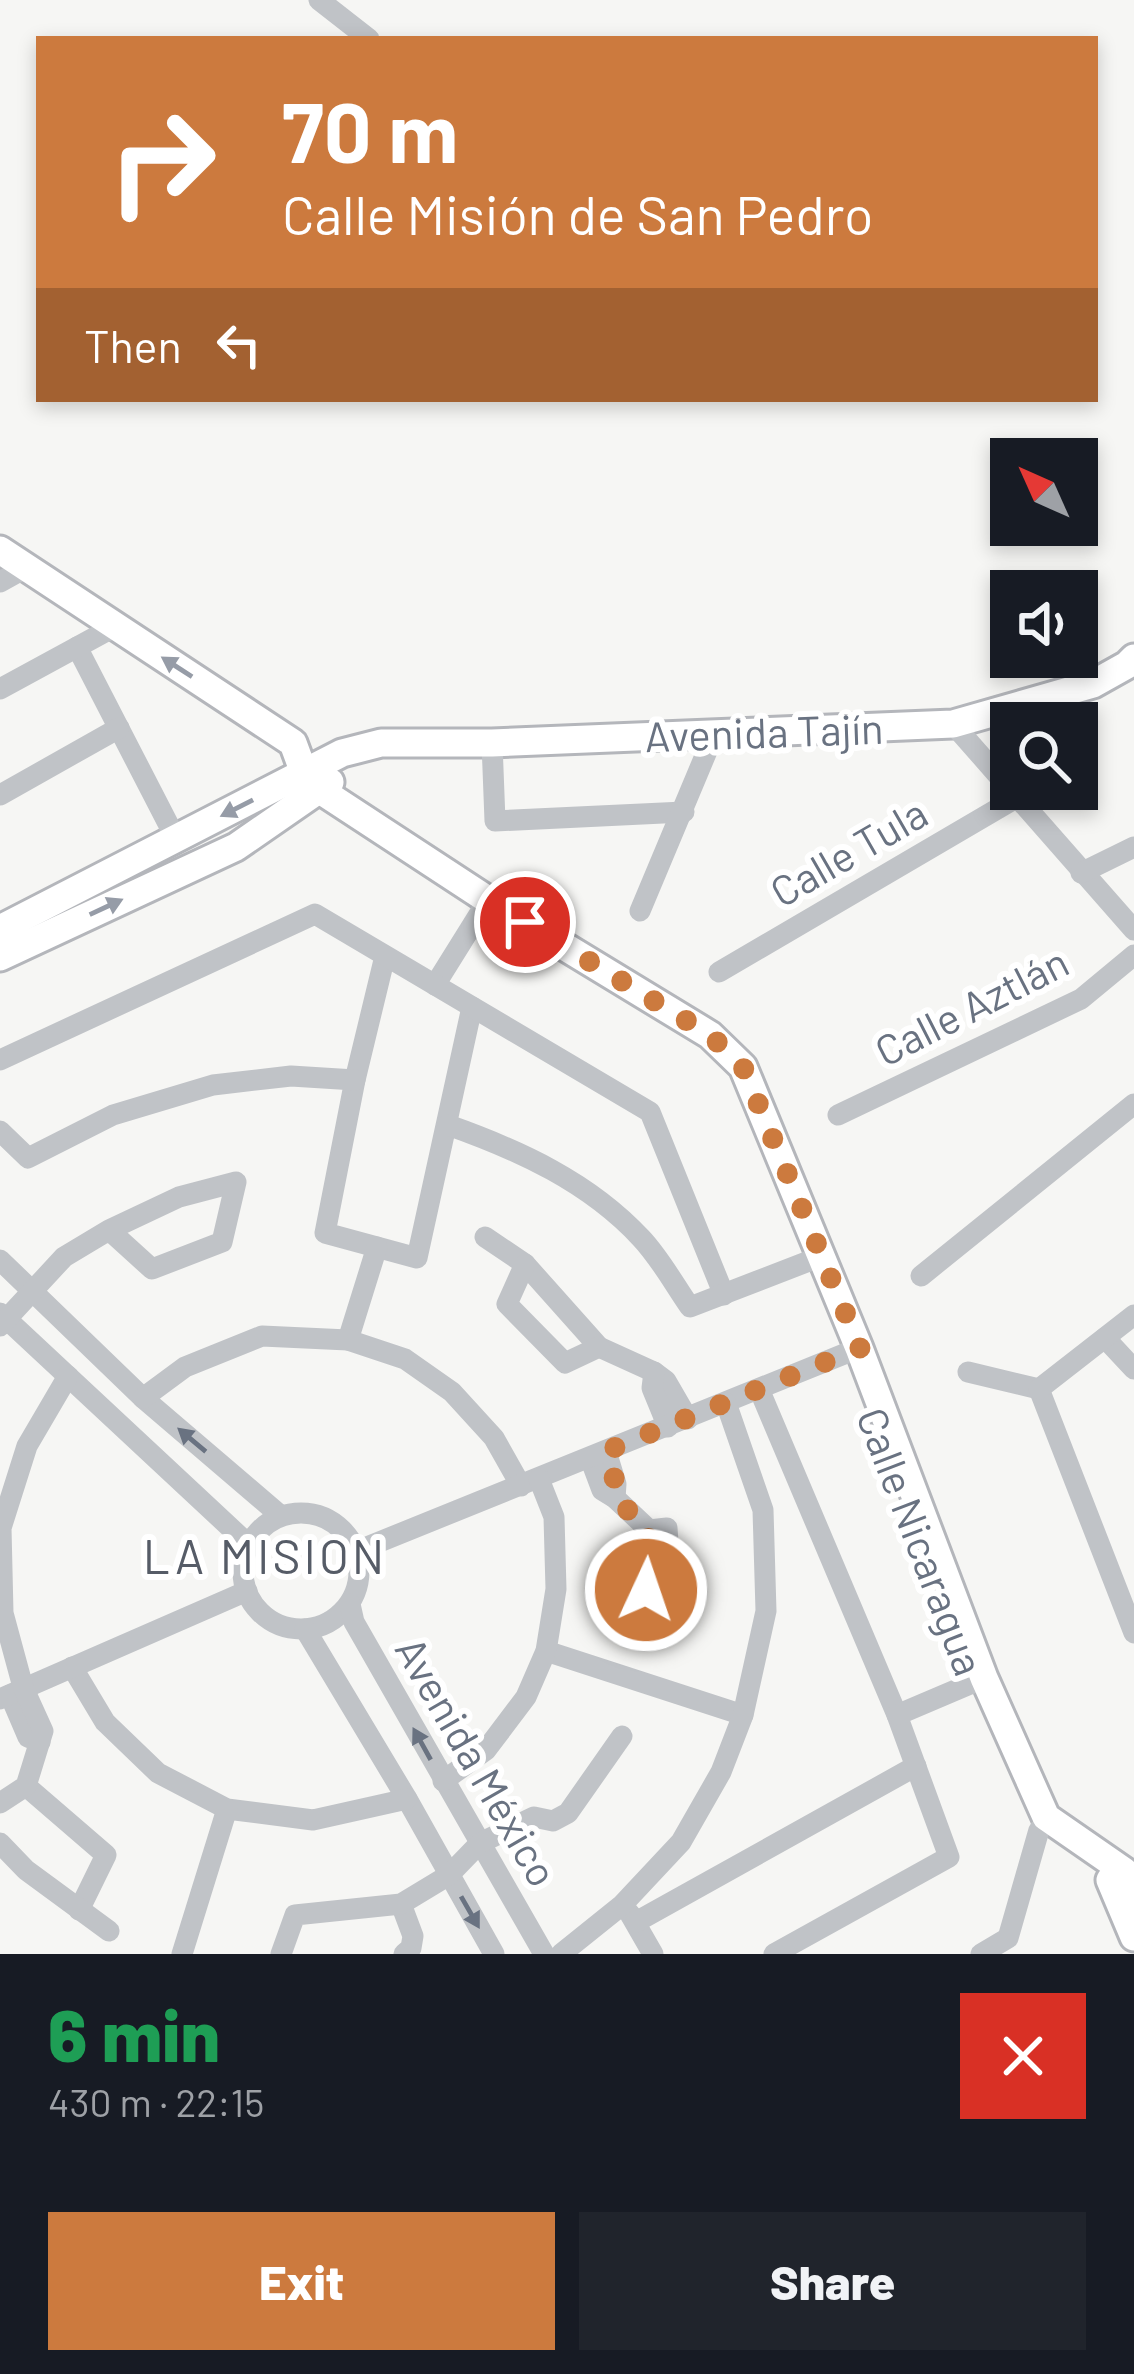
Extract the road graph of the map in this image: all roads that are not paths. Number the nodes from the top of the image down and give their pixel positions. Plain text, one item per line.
1 (319, 0) edge
2 (365, 36) edge
3 (0, 550) edge
4 (27, 567) junction
5 (0, 582) edge
6 (114, 627) junction
7 (76, 647) junction
8 (1134, 658) edge
9 (0, 689) edge
10 (952, 724) junction
11 (118, 728) junction
12 (715, 733) junction
13 (492, 743) junction
14 (990, 767) edge
15 (307, 780) junction
16 (0, 795) edge
17 (994, 810) edge
18 (1027, 810) edge
19 (684, 812) junction
20 (176, 839) junction
21 (1134, 847) edge
22 (1081, 873) junction
23 (486, 903) junction
24 (640, 911) dead end
25 (0, 929) edge
26 (1134, 930) edge
27 (1134, 955) edge
28 (385, 956) junction
29 (0, 957) edge
30 (718, 972) dead end
31 (435, 985) junction
32 (472, 1007) junction
33 (0, 1060) edge
34 (355, 1080) junction
35 (1134, 1104) edge
36 (838, 1114) dead end
37 (448, 1125) junction
38 (0, 1131) edge
39 (109, 1230) junction
40 (485, 1237) dead end
41 (376, 1247) junction
42 (815, 1259) junction
43 (0, 1260) edge
44 (525, 1264) junction
45 (921, 1276) dead end
46 (33, 1289) junction
47 (724, 1295) junction
48 (1134, 1315) edge
49 (2, 1319) edge
50 (1105, 1338) junction
51 (348, 1340) junction
52 (598, 1346) junction
53 (854, 1350) junction
54 (1134, 1369) edge
55 (968, 1372) dead end
56 (68, 1376) junction
57 (759, 1389) junction
58 (1039, 1389) junction
59 (143, 1399) junction
60 (726, 1402) junction
61 (678, 1423) junction
62 (598, 1454) junction
63 (530, 1482) junction
64 (803, 1493) junction
65 (763, 1510) junction
66 (281, 1516) junction
67 (649, 1530) junction
68 (249, 1545) junction
69 (357, 1551) junction
70 (247, 1591) junction
71 (350, 1604) junction
72 (305, 1629) junction
73 (1134, 1633) edge
74 (546, 1651) junction
75 (72, 1666) junction
76 (980, 1680) junction
77 (11, 1693) edge
78 (897, 1714) junction
79 (743, 1715) junction
80 (622, 1736) dead end
81 (916, 1766) junction
82 (443, 1781) junction
83 (26, 1786) junction
84 (407, 1799) junction
85 (0, 1803) edge
86 (226, 1809) junction
87 (1042, 1823) junction
88 (0, 1843) edge
89 (479, 1844) junction
90 (449, 1875) junction
91 (1134, 1897) edge
92 (401, 1904) junction
93 (79, 1910) junction
94 (629, 1914) junction
95 (109, 1931) dead end
96 (1134, 1937) edge
97 (182, 1954) edge
98 (281, 1954) edge
99 (404, 1954) edge
100 (494, 1954) edge
101 (544, 1954) edge
102 (561, 1954) edge
103 (653, 1954) edge
104 (774, 1954) edge
105 (981, 1954) edge

1 - 2 street
3 - 4 main road, Calle Nicaragua
4 - 5 street
4 - 6 main road, Calle Nicaragua
6 - 7 street
15 -> 6 main road, Calle Nicaragua
7 - 9 street
7 - 11 street
8 - 10 main road, Avenida Tajín
10 - 12 main road, Avenida Tajín
10 - 14 street
11 - 16 street
11 - 20 street
12 - 13 main road, Avenida Tajín
12 - 19 street
13 - 15 main road, Avenida Tajín
13 - 19 street
15 -> 20 main road
15 - 23 main road, Calle Nicaragua
29 -> 15 main road
17 - 30 street, Calle Tula
18 - 22 street
19 - 24 street
20 - 25 main road
21 - 22 street
22 - 26 street
23 - 31 street
23 - 42 main road, Calle Nicaragua
27 - 36 street, Calle Aztlán
28 - 31 street
28 - 33 street
28 - 34 street
31 - 32 street
32 - 37 street
32 - 47 street
34 - 38 street
34 - 41 street
35 - 45 street
37 - 41 street
37 - 47 street
39 - 39 street
39 - 46 street
40 - 44 street
41 - 51 street
42 - 47 street
42 - 53 main road, Calle Nicaragua
43 - 46 street
44 - 52 street
44 - 52 street
46 - 49 street
46 - 59 street
48 - 50 street
49 - 56 street
50 - 54 street
50 - 58 street
51 - 59 street
51 - 63 street
52 - 61 street
53 - 57 street
53 - 76 main road, Calle Nicaragua
55 - 58 street
56 - 68 street
56 - 77 street
57 - 60 street
57 - 64 street
58 - 73 street
66 -> 59 street
60 - 61 street
60 - 65 street
61 - 62 street
62 - 63 street
62 - 67 street
63 - 69 street
63 - 74 street
64 - 65 street
64 - 78 street
65 - 79 street
66 - 68 street
66 - 69 street
67 - 67 street
68 - 70 street
69 - 71 street
70 - 72 street
70 - 75 street
71 - 72 street
82 -> 71 street, Avenida México
72 - 84 street, Avenida México
74 - 79 street
74 - 82 street
75 - 77 street
75 - 86 street
76 - 78 street
76 - 87 main road, Calle Nicaragua
77 - 83 street
78 - 81 street
79 - 94 street
80 - 89 street
81 - 94 street
81 - 104 street
82 - 89 street, Avenida México
83 - 85 street
83 - 93 street
84 - 86 street
84 - 90 street, Avenida México
86 - 97 street
87 - 91 main road
87 - 96 main road
87 - 105 street
88 - 93 street
89 - 90 street
89 - 101 street, Avenida México
90 - 92 street
90 -> 100 street, Avenida México
92 - 98 street
92 - 99 street
93 - 95 street
94 - 102 street
94 - 103 street

